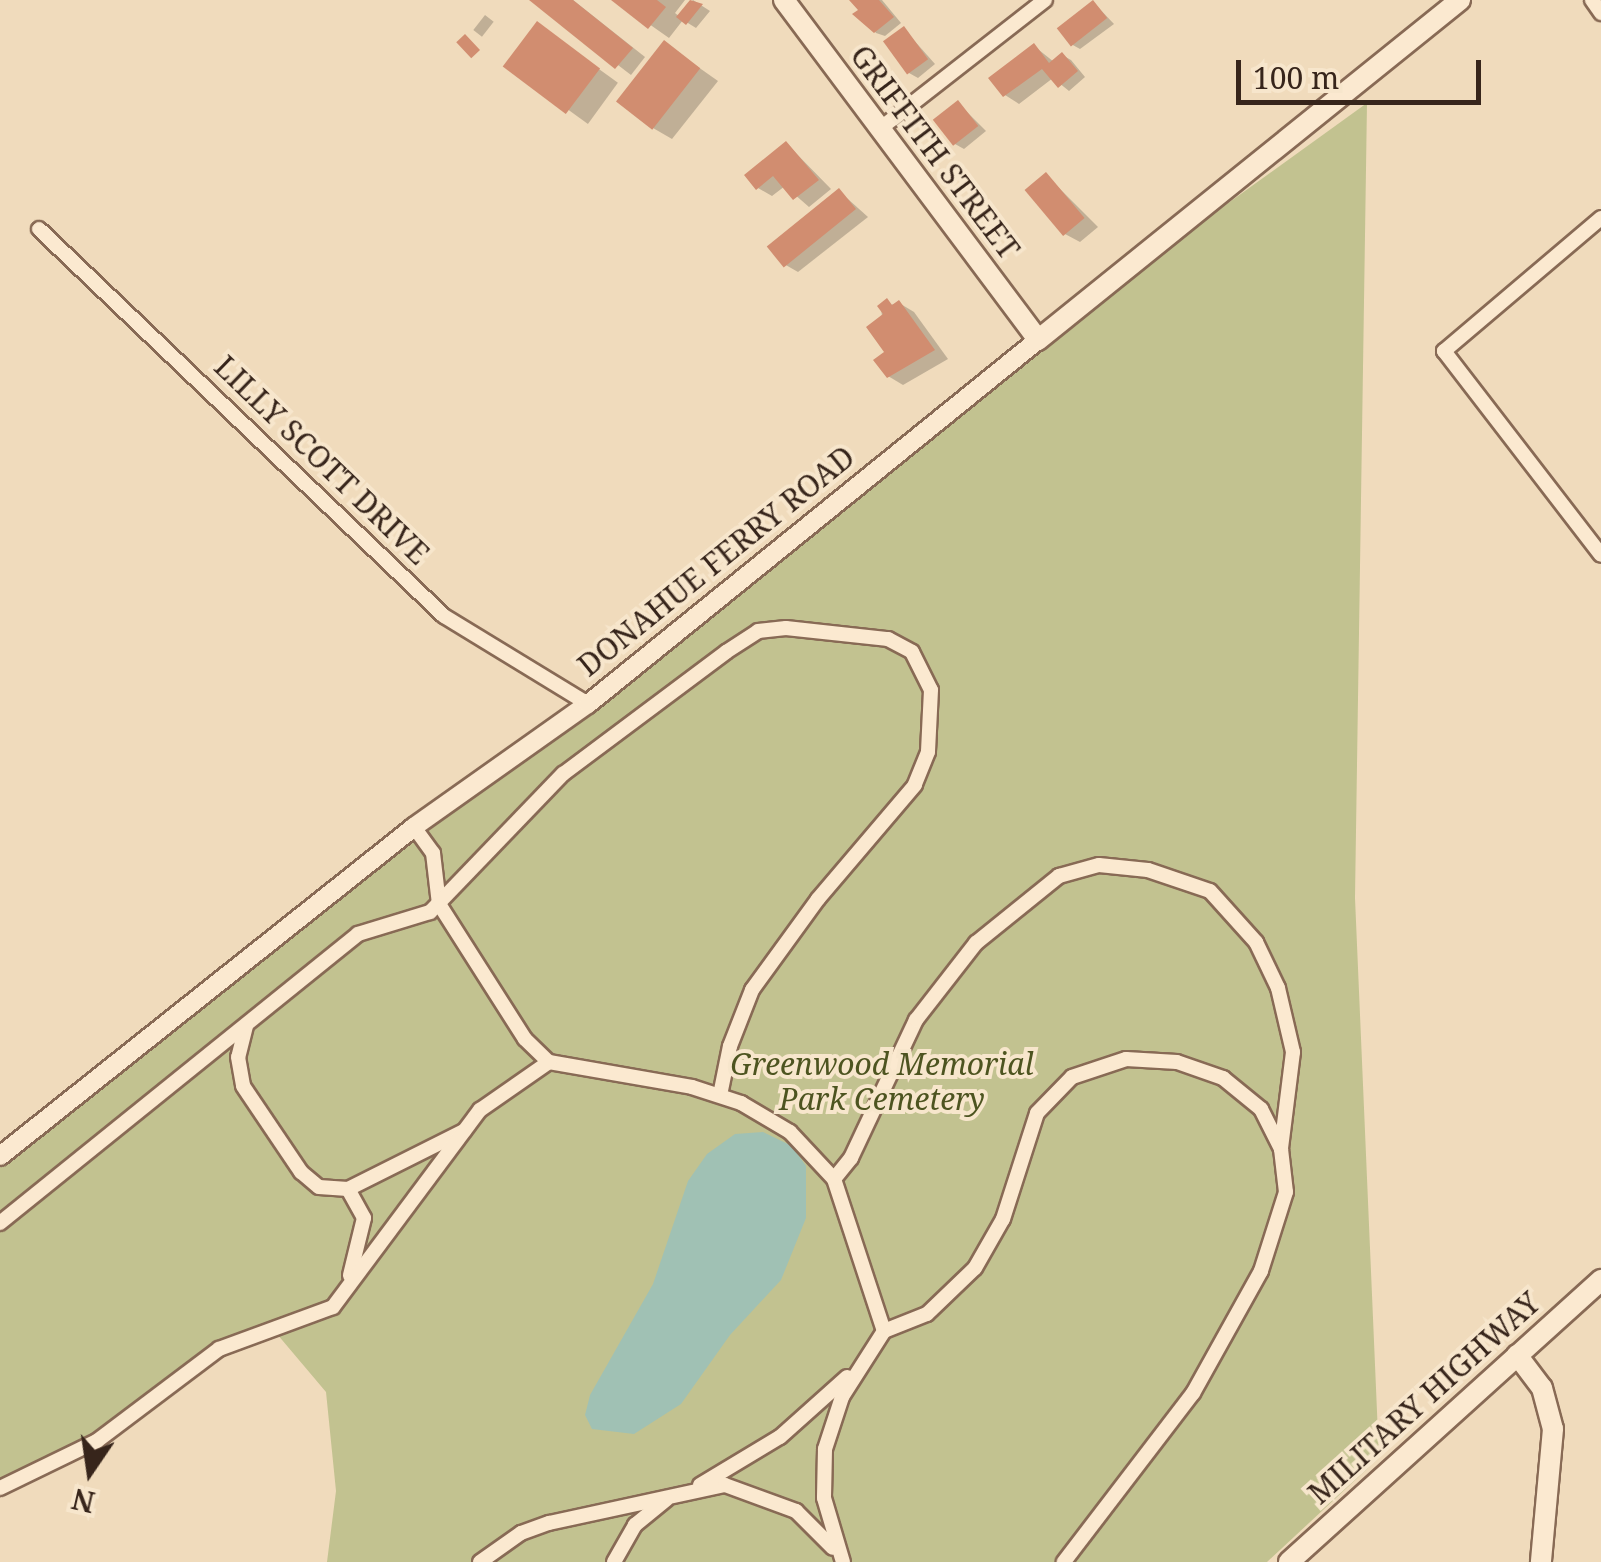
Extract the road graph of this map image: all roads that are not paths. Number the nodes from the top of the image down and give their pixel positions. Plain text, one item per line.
1 (784, 0) edge
2 (1045, 0) edge
3 (1460, 0) edge
4 (1592, 0) edge
5 (1601, 13) edge
6 (881, 128) junction
7 (1601, 218) edge
8 (39, 228) dead end
9 (1038, 340) junction
10 (1599, 548) edge
11 (588, 704) junction
12 (414, 827) junction
13 (440, 904) junction
14 (248, 1021) junction
15 (549, 1062) junction
16 (720, 1095) junction
17 (468, 1129) junction
18 (1281, 1150) junction
19 (0, 1156) edge
20 (834, 1180) junction
21 (348, 1189) junction
22 (0, 1222) edge
23 (1601, 1280) edge
24 (334, 1307) junction
25 (884, 1330) junction
26 (1517, 1354) junction
27 (862, 1362) junction
28 (0, 1488) edge
29 (693, 1489) junction
30 (671, 1496) junction
31 (840, 1558) edge
32 (480, 1562) edge
33 (614, 1562) edge
34 (1064, 1562) edge
35 (1289, 1562) edge
36 (1541, 1562) edge

1 - 6 main road, GRIFFITH STREET
2 - 6 street
3 - 9 main road, DONAHUE FERRY ROAD
4 - 5 street
6 - 9 main road, GRIFFITH STREET
7 - 10 street
8 - 11 street, LILLY SCOTT DRIVE
9 - 11 street, DONAHUE FERRY ROAD
11 - 12 street, DONAHUE FERRY ROAD
12 - 13 street
12 - 19 street, DONAHUE FERRY ROAD
13 - 14 street
13 - 15 street
13 - 16 street
14 - 21 street
14 - 22 street
15 - 16 street
15 - 17 street
16 - 20 street
17 - 21 street
17 - 24 street
18 - 20 street
18 - 25 street
18 - 34 street
20 - 25 street
21 - 24 street
23 - 26 main road, MILITARY HIGHWAY
24 - 28 street
25 - 27 street
26 - 35 main road, MILITARY HIGHWAY
26 - 36 main road
27 - 29 street
27 - 31 street
29 - 30 street
29 - 31 street
30 - 32 street
30 - 33 street

